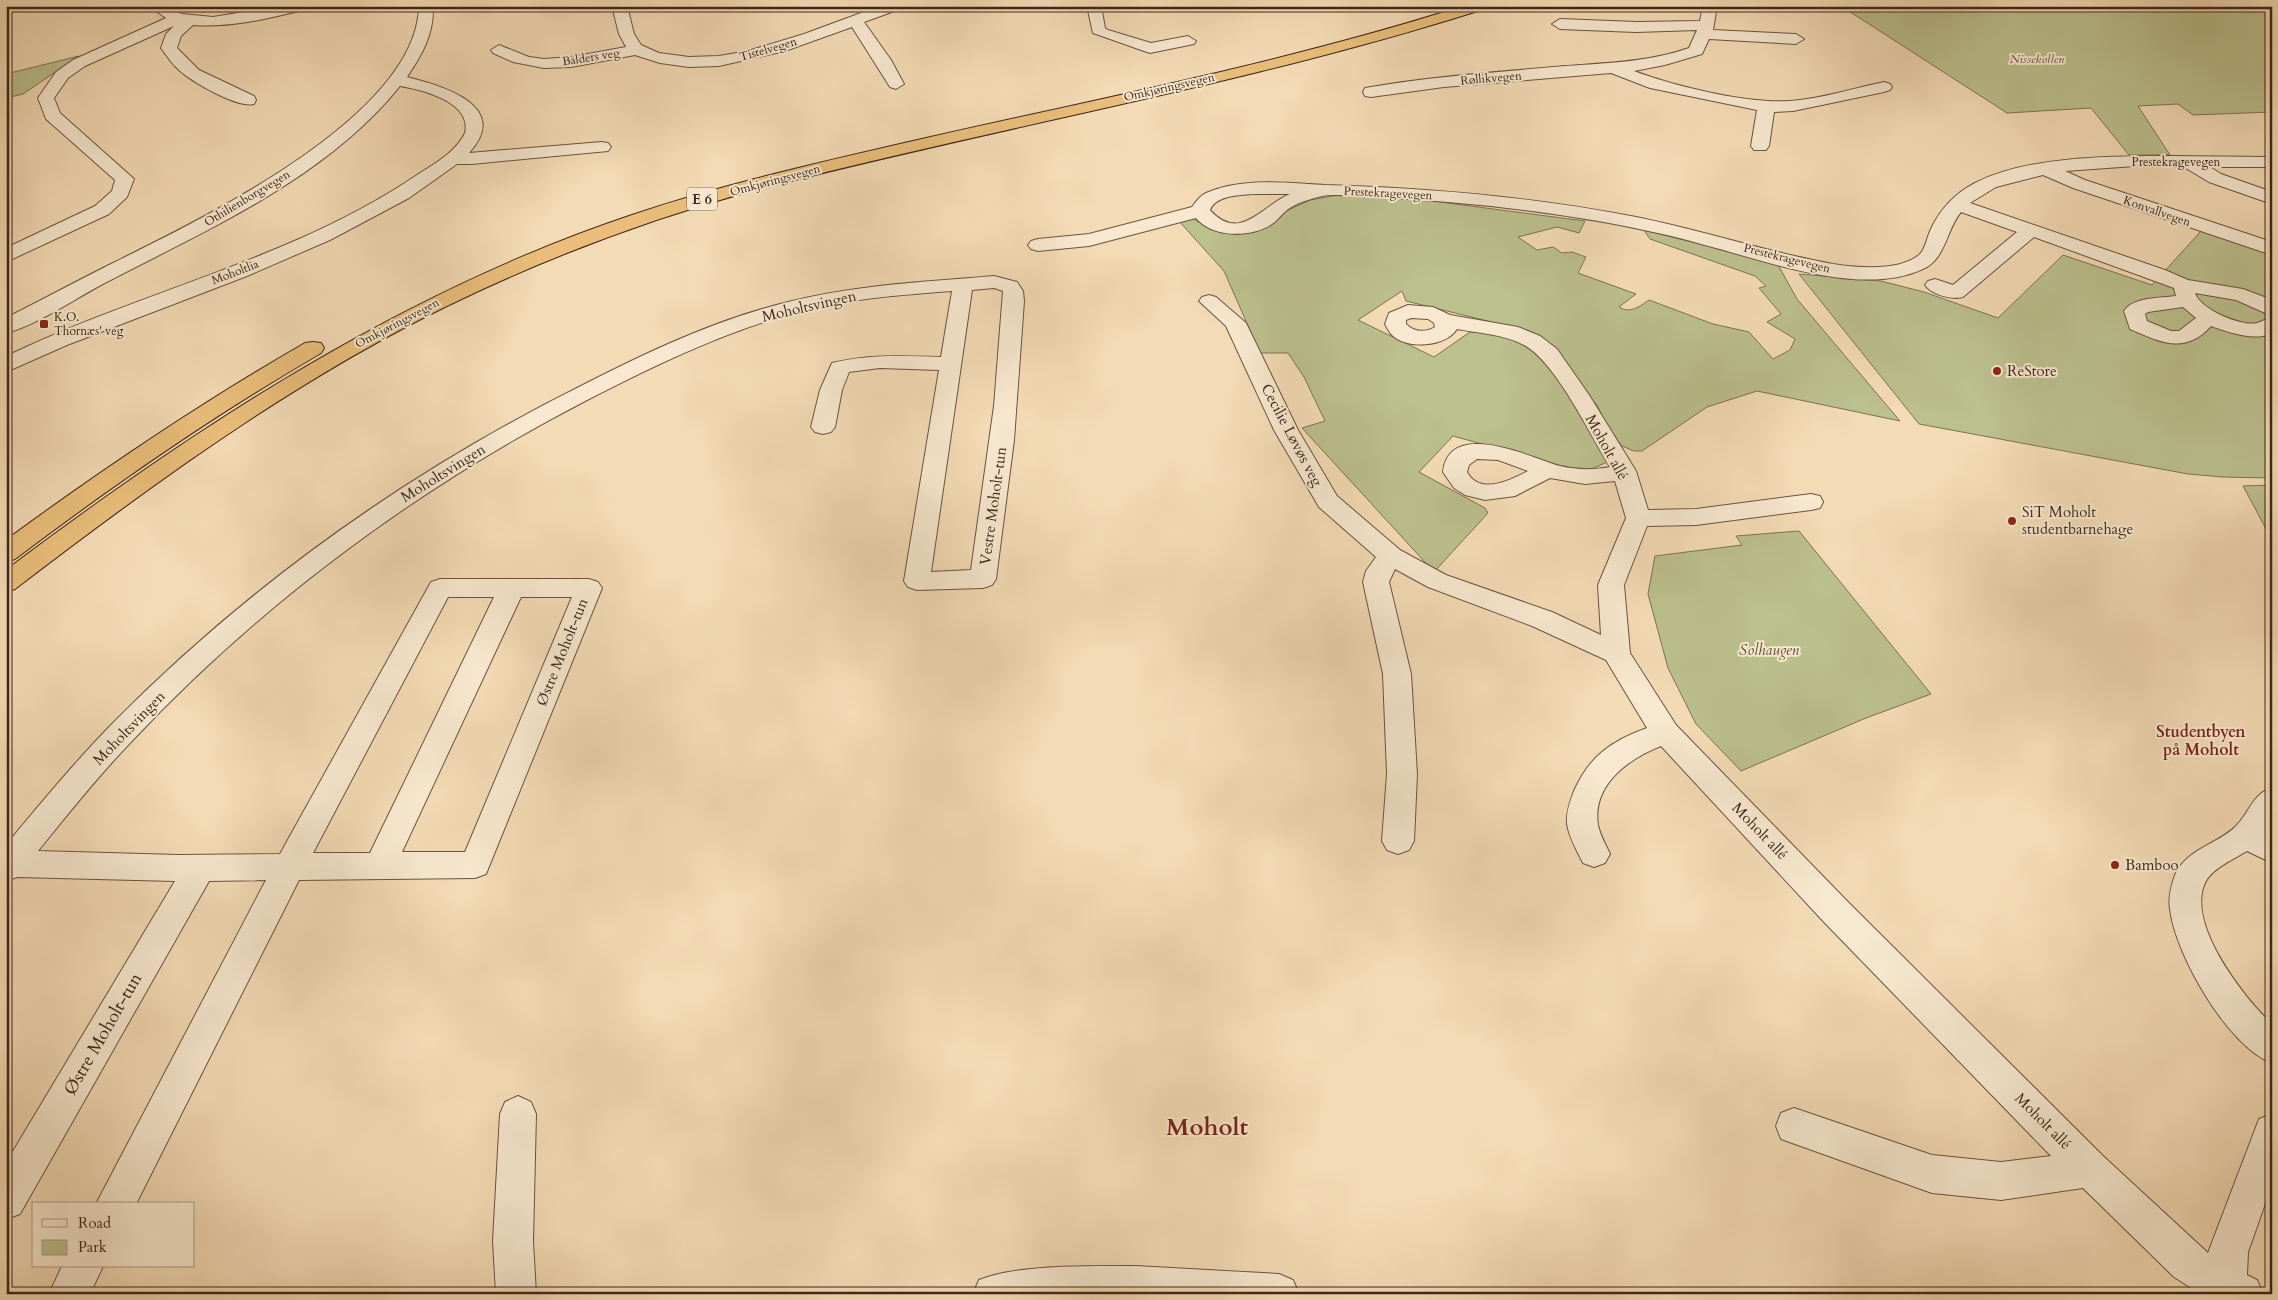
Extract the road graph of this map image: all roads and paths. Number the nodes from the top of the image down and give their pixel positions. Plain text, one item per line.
1 (159, 6) edge
2 (302, 6) edge
3 (426, 6) edge
4 (619, 6) edge
5 (895, 6) edge
6 (1094, 6) edge
7 (1444, 6) edge
8 (1478, 6) edge
9 (1710, 6) edge
10 (185, 19) junction
11 (856, 21) junction
12 (1560, 24) dead end
13 (1705, 29) junction
14 (1796, 40) dead end
15 (1188, 41) dead end
16 (499, 50) dead end
17 (637, 50) junction
18 (1611, 68) junction
19 (396, 80) junction
20 (896, 84) dead end
21 (1884, 87) dead end
22 (1371, 92) dead end
23 (248, 100) dead end
24 (1766, 107) junction
25 (1760, 146) dead end
26 (602, 147) dead end
27 (453, 158) junction
28 (2272, 162) edge
29 (2191, 163) junction
30 (2044, 168) junction
31 (1322, 190) junction
32 (2272, 198) edge
33 (1956, 204) junction
34 (1200, 210) junction
35 (2030, 230) junction
36 (1038, 245) dead end
37 (2272, 249) edge
38 (6, 256) edge
39 (994, 282) joint
40 (963, 285) junction
41 (1935, 285) dead end
42 (418, 292) dead end
43 (2185, 292) junction
44 (1209, 301) dead end
45 (2272, 310) edge
46 (2208, 317) junction
47 (1444, 320) dead end
48 (2272, 323) edge
49 (6, 326) edge
50 (331, 338) dead end
51 (951, 364) junction
52 (6, 365) edge
53 (823, 427) dead end
54 (1547, 470) dead end
55 (1624, 471) junction
56 (1810, 502) dead end
57 (1638, 518) junction
58 (6, 553) edge
59 (1391, 556) junction
60 (6, 583) edge
61 (512, 588) junction
62 (1616, 653) junction
63 (1666, 733) junction
64 (2272, 800) edge
65 (1398, 841) dead end
66 (2259, 843) edge
67 (1594, 854) dead end
68 (380, 864) junction
69 (8, 866) edge
70 (290, 866) junction
71 (200, 868) junction
72 (2272, 1047) edge
73 (518, 1114) dead end
74 (1794, 1126) dead end
75 (2272, 1132) edge
76 (2090, 1169) junction
77 (6, 1200) edge
78 (116, 1202) edge
79 (82, 1268) edge
80 (2235, 1290) edge
81 (69, 1294) edge
82 (516, 1294) edge
83 (993, 1294) edge
84 (1280, 1294) edge

1 - 10 street
2 - 10 street
3 - 19 street, Othilienborgvegen
4 - 17 street, Balders veg
5 - 11 street, Tistelvegen
6 - 15 street
7 - 42 highway, Omkjøringsvegen / E 6
8 - 60 highway, Omkjøringsvegen / E 6
9 - 13 street, Røllikvegen
10 - 23 street
10 - 38 street
11 - 17 street, Tistelvegen
11 - 20 street
12 - 13 street
13 - 14 street
13 - 18 street, Røllikvegen
16 - 17 street, Balders veg
18 - 22 street, Røllikvegen
18 - 24 street, Røllikvegen
19 - 27 street, Moholtlia
19 - 49 street, Othilienborgvegen
21 - 24 street, Røllikvegen
24 - 25 street
26 - 27 street
27 - 52 street, Moholtlia
28 - 29 street, Prestekragevegen
29 - 30 street, Prestekragevegen
29 - 32 street
30 - 33 street, Prestekragevegen
30 - 37 street, Konvallvegen
31 - 33 street, Prestekragevegen
31 - 34 street, Prestekragevegen
31 - 34 street, Prestekragevegen
33 - 35 street
34 - 36 street
35 - 41 street
35 - 43 street
39 - 40 street, Moholtsvingen
39 - 51 street, Vestre Moholt-tun
40 - 51 street, Vestre Moholt-tun
40 - 69 street, Moholtsvingen
43 - 45 street
43 - 46 street
43 - 46 street
44 - 59 street, Cecilie Løvøs veg
46 - 48 street
47 - 55 street, Moholt allé
50 - 58 highway, Omkjøringsvegen
51 - 53 street
54 - 55 street
55 - 57 street, Moholt allé
56 - 57 street
57 - 62 street, Moholt allé
59 - 62 street, Cecilie Løvøs veg
59 - 65 street
61 - 68 street
61 - 68 street, Østre Moholt-tun
61 - 70 street, Østre Moholt-tun
62 - 63 street, Moholt allé
63 - 67 street
63 - 76 street, Moholt allé
64 - 66 street
66 - 72 street
68 - 70 street, Østre Moholt-tun
69 - 71 street, Østre Moholt-tun
70 - 71 street, Østre Moholt-tun
70 - 78 street, Østre Moholt-tun
71 - 77 street, Østre Moholt-tun
73 - 82 street
74 - 76 street
75 - 80 street
76 - 80 street, Moholt allé
79 - 81 street
83 - 84 street

